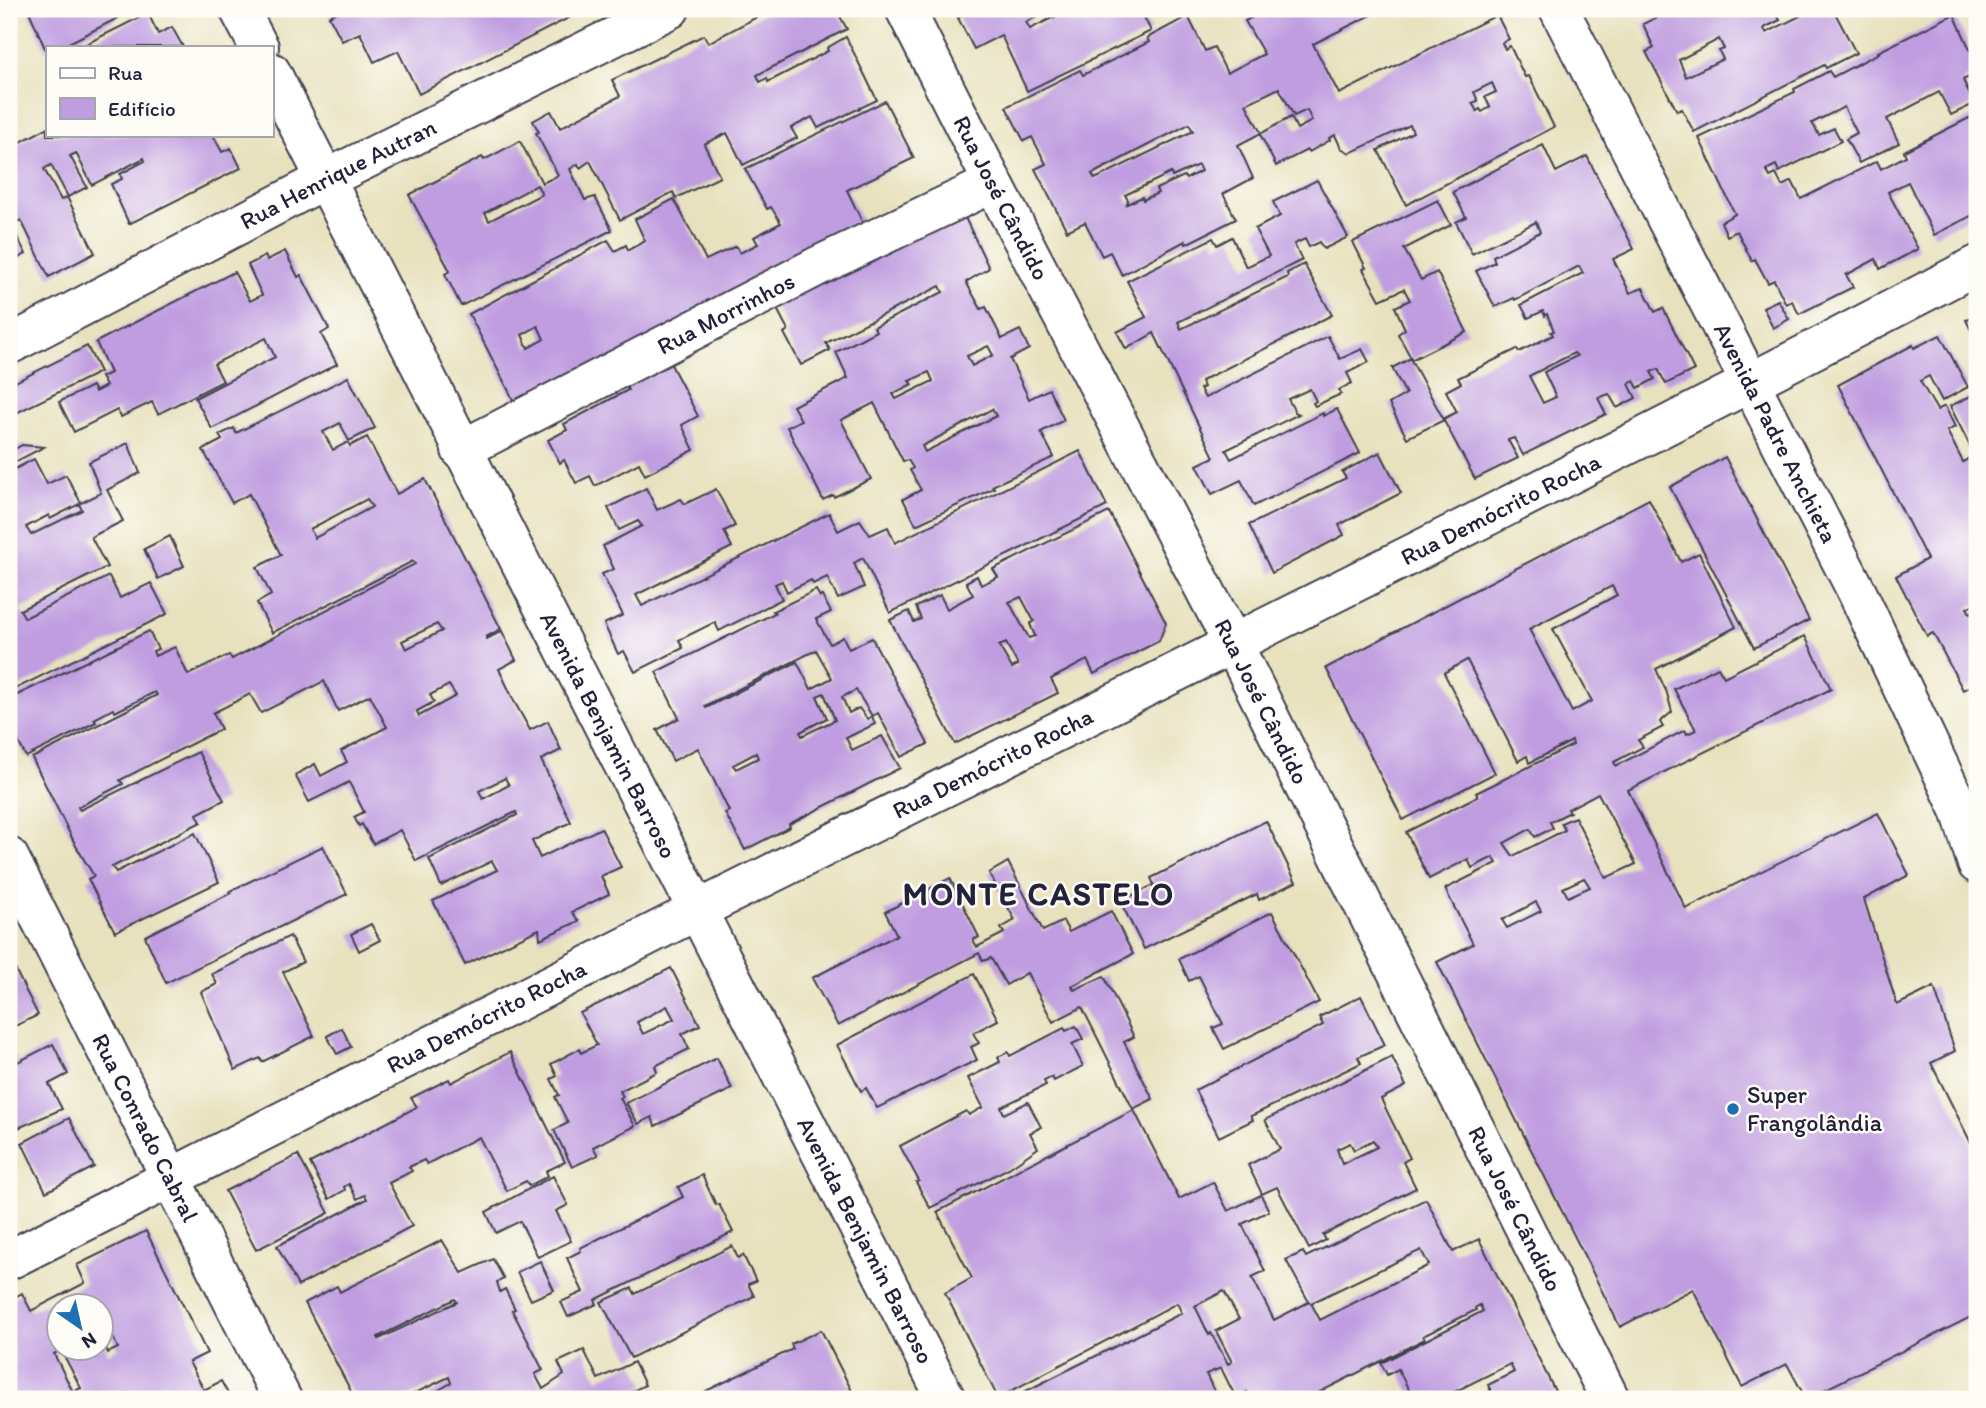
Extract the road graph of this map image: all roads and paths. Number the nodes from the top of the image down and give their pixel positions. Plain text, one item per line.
1 (239, 9) edge
2 (670, 9) edge
3 (905, 9) edge
4 (1559, 9) edge
5 (258, 46) edge
6 (273, 76) edge
7 (326, 179) junction
8 (993, 183) junction
9 (1977, 265) edge
10 (9, 345) edge
11 (1751, 383) junction
12 (461, 450) junction
13 (1233, 644) junction
14 (9, 856) edge
15 (1977, 864) edge
16 (697, 910) junction
17 (171, 1179) junction
18 (9, 1261) edge
19 (282, 1399) edge
20 (946, 1399) edge
21 (1609, 1399) edge

1 - 5 street
2 - 7 street, Rua Henrique Autran
3 - 8 street, Rua José Cândido
4 - 11 street, Avenida Padre Anchieta
6 - 7 street, Avenida Benjamin Barroso
7 - 10 street, Rua Henrique Autran
7 - 12 street, Avenida Benjamin Barroso
8 - 12 street, Rua Morrinhos
8 - 13 street, Rua José Cândido
9 - 11 street, Rua Demócrito Rocha
11 - 13 street, Rua Demócrito Rocha
11 - 15 street, Avenida Padre Anchieta
12 - 16 street, Avenida Benjamin Barroso
13 - 16 street, Rua Demócrito Rocha
13 - 21 street, Rua José Cândido
14 - 17 street, Rua Conrado Cabral
16 - 17 street, Rua Demócrito Rocha
16 - 20 street, Avenida Benjamin Barroso
17 - 18 street, Rua Demócrito Rocha
17 - 19 street, Rua Conrado Cabral

